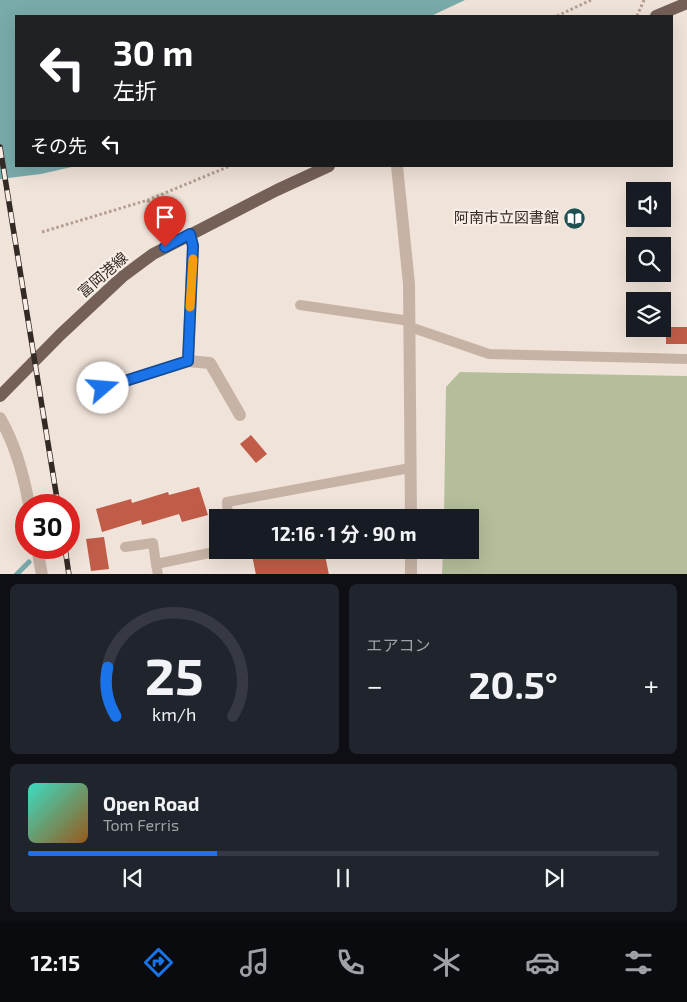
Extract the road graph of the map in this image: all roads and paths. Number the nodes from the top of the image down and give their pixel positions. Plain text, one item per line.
1 (591, 0) edge
2 (644, 0) edge
3 (687, 3) edge
4 (559, 15) edge
5 (637, 15) edge
6 (658, 15) edge
7 (228, 167) edge
8 (327, 167) edge
9 (397, 167) edge
10 (148, 200) junction
11 (42, 232) dead end
12 (152, 233) dead end
13 (190, 234) junction
14 (300, 305) dead end
15 (410, 324) junction
16 (687, 359) edge
17 (188, 361) junction
18 (103, 388) dead end
19 (0, 396) edge
20 (240, 415) dead end
21 (0, 418) edge
22 (410, 468) junction
23 (27, 494) edge
24 (227, 509) edge
25 (410, 509) edge
26 (125, 548) dead end
27 (209, 554) edge
28 (39, 559) edge
29 (411, 559) edge
30 (157, 569) edge
31 (42, 574) edge
32 (411, 574) edge

1 - 4 path
2 - 5 path
3 - 6 main road
7 - 10 path
8 - 13 main road, 富岡港線
9 - 15 street
10 - 11 path
10 - 12 path
13 - 17 street
13 - 19 main road, 富岡港線
14 - 15 lane
15 - 16 lane
15 - 22 street
17 - 18 street
17 - 20 street
21 - 23 street
22 - 24 lane
22 - 25 street
26 - 30 lane
27 - 30 lane
28 - 31 street
29 - 32 street

